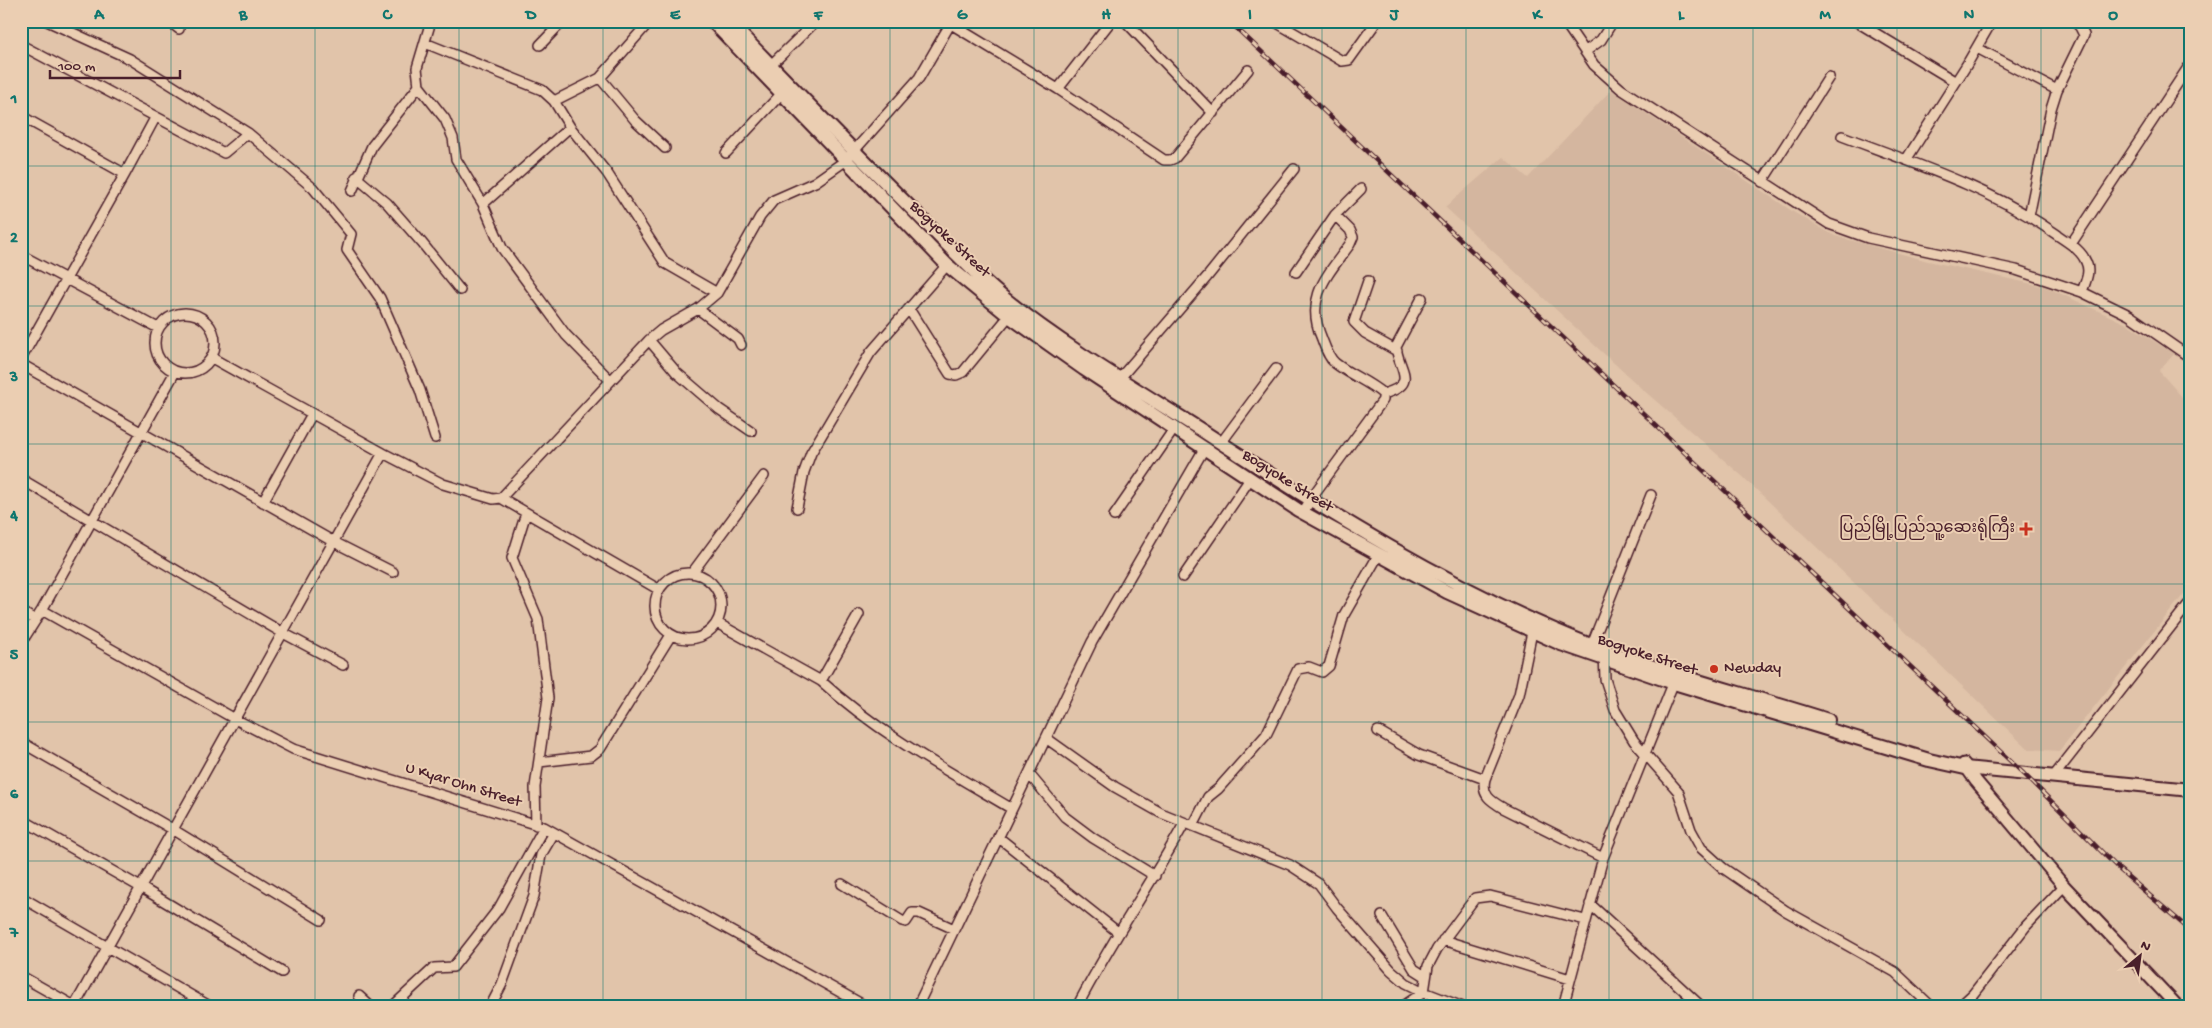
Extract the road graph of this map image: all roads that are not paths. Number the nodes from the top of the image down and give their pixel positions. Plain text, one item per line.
1 (47, 21) edge
2 (169, 21) edge
3 (431, 21) edge
4 (563, 21) edge
5 (650, 21) edge
6 (712, 21) edge
7 (1111, 21) edge
8 (1125, 21) edge
9 (1274, 21) edge
10 (1377, 21) edge
11 (1564, 21) edge
12 (1614, 21) edge
13 (1992, 21) edge
14 (2074, 21) edge
15 (952, 22) edge
16 (1856, 22) edge
17 (728, 24) edge
18 (813, 24) dead end
19 (179, 28) dead end
20 (425, 43) junction
21 (21, 45) edge
22 (540, 46) dead end
23 (1977, 48) junction
24 (1586, 51) junction
25 (2191, 63) edge
26 (771, 65) junction
27 (1248, 70) dead end
28 (1829, 77) dead end
29 (600, 78) junction
30 (1956, 82) junction
31 (419, 86) junction
32 (1058, 89) junction
33 (2057, 90) junction
34 (782, 93) junction
35 (554, 101) junction
36 (1213, 113) junction
37 (21, 116) edge
38 (155, 118) junction
39 (570, 128) junction
40 (248, 133) junction
41 (1842, 136) dead end
42 (665, 148) dead end
43 (726, 153) dead end
44 (850, 156) junction
45 (1906, 160) junction
46 (1294, 169) dead end
47 (125, 174) junction
48 (356, 177) junction
49 (1762, 182) junction
50 (1361, 189) dead end
51 (352, 191) dead end
52 (483, 204) junction
53 (1335, 215) junction
54 (2029, 216) junction
55 (2071, 244) junction
56 (21, 255) edge
57 (947, 265) junction
58 (1296, 272) dead end
59 (66, 280) junction
60 (1368, 281) dead end
61 (460, 290) dead end
62 (2082, 292) junction
63 (717, 293) junction
64 (1422, 298) dead end
65 (698, 309) junction
66 (909, 309) junction
67 (1009, 316) junction
68 (158, 328) junction
69 (649, 340) junction
70 (741, 345) dead end
71 (1397, 351) junction
72 (212, 358) junction
73 (2191, 358) edge
74 (21, 359) edge
75 (21, 364) edge
76 (1276, 369) dead end
77 (175, 372) junction
78 (1120, 378) junction
79 (610, 380) junction
80 (1383, 394) junction
81 (312, 414) junction
82 (1174, 429) junction
83 (751, 431) dead end
84 (141, 432) junction
85 (435, 438) dead end
86 (1221, 443) junction
87 (1204, 449) junction
88 (383, 453) junction
89 (764, 476) dead end
90 (21, 479) edge
91 (1250, 479) junction
92 (1651, 495) dead end
93 (501, 498) junction
94 (1311, 500) junction
95 (263, 502) junction
96 (796, 508) dead end
97 (1303, 512) junction
98 (526, 513) junction
99 (1114, 516) dead end
100 (91, 520) junction
101 (334, 542) junction
102 (1378, 554) junction
103 (393, 572) dead end
104 (692, 573) junction
105 (1184, 576) dead end
106 (658, 589) junction
107 (2191, 601) edge
108 (42, 610) junction
109 (21, 612) edge
110 (859, 614) dead end
111 (36, 620) junction
112 (717, 623) junction
113 (1533, 626) junction
114 (283, 633) junction
115 (671, 635) junction
116 (21, 643) edge
117 (1590, 650) junction
118 (1604, 655) junction
119 (343, 666) dead end
120 (1676, 678) junction
121 (821, 681) junction
122 (235, 719) junction
123 (1378, 731) dead end
124 (1046, 738) junction
125 (21, 742) edge
126 (1646, 756) junction
127 (539, 762) junction
128 (1969, 766) junction
129 (1029, 774) junction
130 (2054, 776) junction
131 (1485, 779) junction
132 (2191, 790) edge
133 (1012, 809) junction
134 (21, 819) edge
135 (1188, 825) junction
136 (540, 826) junction
137 (174, 830) junction
138 (554, 833) junction
139 (998, 837) junction
140 (1603, 858) junction
141 (1155, 876) junction
142 (842, 884) dead end
143 (2064, 886) junction
144 (142, 888) junction
145 (21, 897) edge
146 (1590, 904) junction
147 (1382, 916) dead end
148 (320, 920) dead end
149 (1586, 920) junction
150 (954, 929) junction
151 (1119, 934) junction
152 (1443, 940) junction
153 (108, 948) junction
154 (282, 972) dead end
155 (21, 976) edge
156 (1425, 976) junction
157 (1570, 979) junction
158 (1424, 992) junction
159 (359, 996) dead end
160 (75, 1006) edge
161 (211, 1007) edge
162 (371, 1007) edge
163 (392, 1007) edge
164 (490, 1007) edge
165 (868, 1007) edge
166 (917, 1007) edge
167 (1077, 1007) edge
168 (1402, 1007) edge
169 (1463, 1007) edge
170 (1564, 1007) edge
171 (1702, 1007) edge
172 (1932, 1007) edge
173 (1959, 1007) edge
174 (2178, 1007) edge

1 - 40 street
2 - 19 street
3 - 20 street
4 - 22 street
5 - 29 street
6 - 17 main road, Bogyoke Street
7 - 32 street
8 - 36 street
9 - 10 street
11 - 24 street
12 - 24 street
13 - 23 street
14 - 33 street
15 - 32 street
15 - 44 street
16 - 30 street
17 - 26 main road, Bogyoke Street
17 - 34 main road, Bogyoke Street
18 - 26 street
20 - 31 street
20 - 35 street
21 - 38 street
23 - 30 street
23 - 33 street
24 - 49 street
25 - 55 street
26 - 44 main road, Bogyoke Street
27 - 36 street
28 - 49 street
29 - 35 street
29 - 42 street
30 - 45 street
31 - 48 street
31 - 52 street
32 - 36 street
33 - 54 street
34 - 43 street
34 - 44 main road, Bogyoke Street
35 - 39 street
37 - 47 street
38 - 40 street
38 - 47 street
39 - 52 street
39 - 63 street
40 - 85 street
41 - 45 street
44 - 57 main road, Bogyoke Street
44 - 63 street
44 - 78 main road, Bogyoke Street
45 - 54 street
46 - 78 street
47 - 59 street
48 - 51 street
48 - 61 street
49 - 62 street
50 - 53 street
52 - 79 street
53 - 58 street
53 - 80 street
54 - 55 street
55 - 62 street
56 - 59 street
57 - 66 street
57 - 67 main road, Bogyoke Street
59 - 68 street
59 - 74 street
60 - 71 street
62 - 73 street
63 - 65 street
64 - 71 street
65 - 69 street
65 - 70 street
66 - 67 street
66 - 96 street
67 - 82 main road, Bogyoke Street
68 - 72 street
68 - 77 street
69 - 79 street
69 - 83 street
71 - 80 street
72 - 77 street
72 - 81 street
75 - 84 street
76 - 86 street
77 - 84 street
78 - 86 main road, Bogyoke Street
79 - 93 street
80 - 94 street
81 - 88 street
81 - 95 street
82 - 87 main road, Bogyoke Street
82 - 99 street
84 - 95 street
84 - 100 street
86 - 94 main road, Bogyoke Street
87 - 91 main road, Bogyoke Street
87 - 124 street
88 - 93 street
88 - 101 street
89 - 104 street
90 - 100 street
91 - 97 main road, Bogyoke Street
91 - 105 street
92 - 117 street
93 - 98 street
94 - 97 street
94 - 113 main road, Bogyoke Street
95 - 101 street
97 - 102 main road, Bogyoke Street
98 - 106 street
98 - 127 street
100 - 108 street
100 - 114 street
101 - 103 street
101 - 114 street
102 - 113 main road, Bogyoke Street
102 - 135 street
104 - 106 street
104 - 112 street
106 - 115 street
107 - 130 street
108 - 111 street
108 - 122 street, U Kyar Ohn Street
109 - 111 street
110 - 121 street
111 - 116 street
112 - 115 street
112 - 121 street
113 - 117 main road, Bogyoke Street
113 - 131 street
114 - 119 street
114 - 122 street
115 - 127 street
117 - 118 main road, Bogyoke Street
118 - 120 main road, Bogyoke Street
118 - 126 street
120 - 126 street
120 - 128 main road, Bogyoke Street
121 - 133 street
122 - 136 street, U Kyar Ohn Street
122 - 137 street
123 - 131 street
124 - 129 street
124 - 135 street
125 - 137 street
126 - 140 street
126 - 172 street
127 - 136 street
128 - 130 main road, Bogyoke Street
128 - 143 street
129 - 133 street
129 - 141 street
130 - 132 main road, Bogyoke Street
131 - 140 street
133 - 139 street
134 - 144 street
135 - 141 street
135 - 158 street
136 - 138 street, U Kyar Ohn Street
136 - 163 street
137 - 144 street
137 - 148 street
138 - 164 street
138 - 165 street, U Kyar Ohn Street
139 - 150 street
139 - 151 street
140 - 146 street
141 - 151 street
142 - 150 street
143 - 173 street
143 - 174 street
144 - 153 street
144 - 154 street
145 - 153 street
146 - 149 street
146 - 171 street
147 - 156 street
149 - 152 street
149 - 157 street
150 - 166 street
151 - 167 street
152 - 156 street
152 - 157 street
153 - 160 street
153 - 161 street
155 - 160 street
156 - 158 street
157 - 170 street
158 - 168 street
158 - 169 street
159 - 162 street

